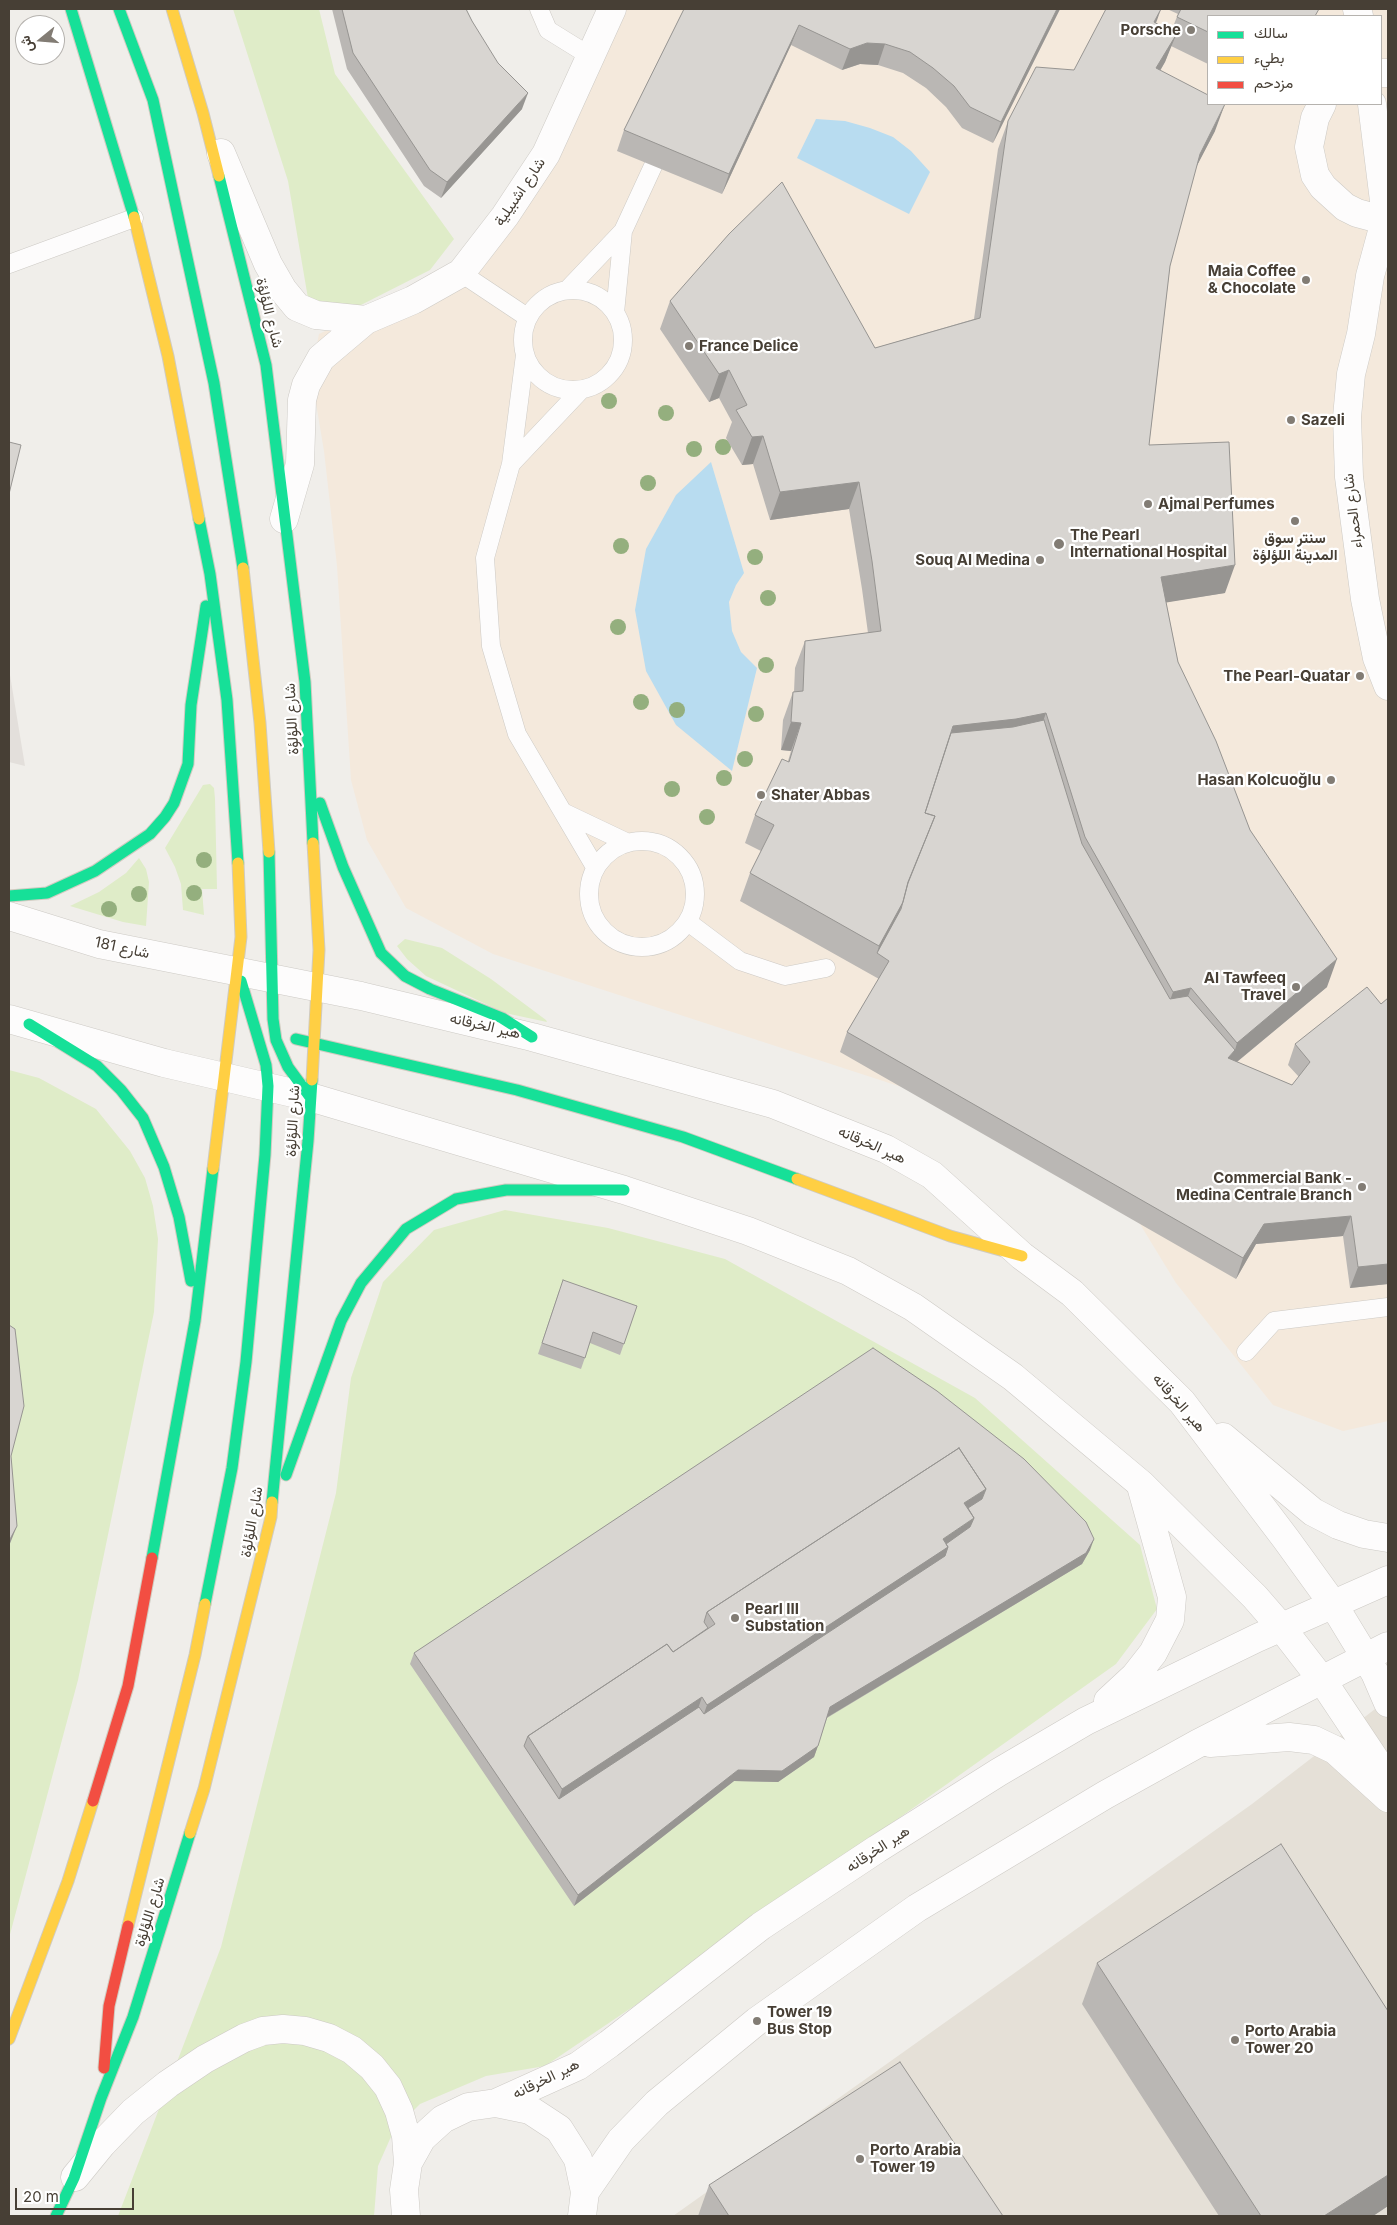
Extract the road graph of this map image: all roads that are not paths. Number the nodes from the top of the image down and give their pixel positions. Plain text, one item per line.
1 (71, 9) edge
2 (119, 9) edge
3 (172, 9) edge
4 (539, 9) edge
5 (612, 9) edge
6 (590, 56) junction
7 (1322, 105) edge
8 (1372, 105) edge
9 (203, 113) junction
10 (654, 164) edge
11 (134, 218) junction
12 (1388, 218) edge
13 (623, 231) junction
14 (9, 264) edge
15 (461, 273) junction
16 (568, 289) junction
17 (1388, 310) edge
18 (615, 312) junction
19 (527, 317) junction
20 (366, 320) junction
21 (1361, 334) junction
22 (524, 354) junction
23 (581, 390) junction
24 (511, 464) junction
25 (284, 519) junction
26 (210, 574) junction
27 (1388, 686) edge
28 (310, 775) junction
29 (565, 812) junction
30 (626, 842) junction
31 (595, 867) junction
32 (9, 896) edge
33 (9, 916) edge
34 (688, 922) junction
35 (826, 968) dead end
36 (238, 972) junction
37 (272, 979) junction
38 (316, 987) junction
39 (19, 1021) edge
40 (532, 1037) junction
41 (276, 1040) junction
42 (312, 1042) junction
43 (260, 1044) junction
44 (238, 1062) junction
45 (268, 1086) junction
46 (310, 1097) junction
47 (624, 1190) junction
48 (1022, 1256) junction
49 (1388, 1306) edge
50 (195, 1321) junction
51 (1246, 1352) dead end
52 (1182, 1402) junction
53 (1141, 1484) junction
54 (271, 1517) junction
55 (1388, 1538) edge
56 (1388, 1580) edge
57 (1333, 1604) junction
58 (1280, 1627) junction
59 (1377, 1652) edge
60 (1322, 1680) junction
61 (1388, 1703) edge
62 (1086, 1721) junction
63 (1196, 1744) junction
64 (1388, 1779) edge
65 (1388, 1798) edge
66 (9, 2039) edge
67 (102, 2098) junction
68 (496, 2103) junction
69 (408, 2163) junction
70 (74, 2178) junction
71 (584, 2204) edge
72 (56, 2216) edge
73 (406, 2216) edge

1 - 11 main road
2 - 37 main road
3 - 9 main road, شارع اللؤلؤة
4 - 6 lane
5 - 6 street, شارع اشبيلية
6 - 15 street, شارع اشبيلية
7 - 12 street
8 - 12 street, شارع الحمراء
9 - 20 street, شارع اشبيلية
9 - 25 main road, شارع اللؤلؤة
10 - 13 lane
11 - 14 lane
11 - 26 main road
12 - 21 street, شارع الحمراء
13 - 16 lane
13 - 18 lane
15 - 19 lane
15 - 20 street, شارع اشبيلية
16 - 18 lane
16 - 19 lane
17 - 21 street
18 - 23 lane
19 - 22 lane
20 - 25 street, شارع اشبيلية
21 - 27 street, شارع الحمراء
22 - 23 lane
22 - 24 lane
23 - 24 lane
24 - 29 lane
25 - 28 main road, شارع اللؤلؤة
26 - 32 main road
26 - 36 main road
28 - 38 main road, شارع اللؤلؤة
28 - 40 main road
29 - 30 lane
29 - 31 lane
30 - 31 lane
30 - 34 lane
31 - 34 lane
33 - 36 street, شارع 181
34 - 35 lane
36 - 37 street, هير الخرقانه
36 - 43 main road
36 - 44 main road
37 - 38 street, هير الخرقانه
37 - 41 main road
38 - 40 street, هير الخرقانه
38 - 42 main road, شارع اللؤلؤة
39 - 44 street
39 - 50 main road
40 - 48 street, هير الخرقانه
41 - 42 main road
41 - 43 main road
41 - 46 main road
42 - 46 main road, شارع اللؤلؤة
42 - 48 main road
43 - 44 main road
43 - 45 main road
44 - 45 street
44 - 50 main road
45 - 46 street
45 - 67 main road
46 - 47 street
46 - 54 main road, شارع اللؤلؤة
47 - 53 street
47 - 54 main road
48 - 52 street, هير الخرقانه
49 - 51 lane
50 - 66 main road
52 - 55 street
52 - 57 street, هير الخرقانه
53 - 58 street
53 - 62 street
54 - 67 main road, شارع اللؤلؤة
56 - 57 street, هير الخرقانه
57 - 58 street, هير الخرقانه
57 - 59 street, هير الخرقانه
58 - 60 street
58 - 62 street, هير الخرقانه
59 - 60 street
59 - 61 street, هير الخرقانه
60 - 63 street
60 - 64 street
62 - 68 street, هير الخرقانه
63 - 65 street
63 - 71 street
67 - 70 main road, شارع اللؤلؤة
68 - 69 street
68 - 71 street
69 - 70 street
69 - 73 street
70 - 72 main road, شارع اللؤلؤة

